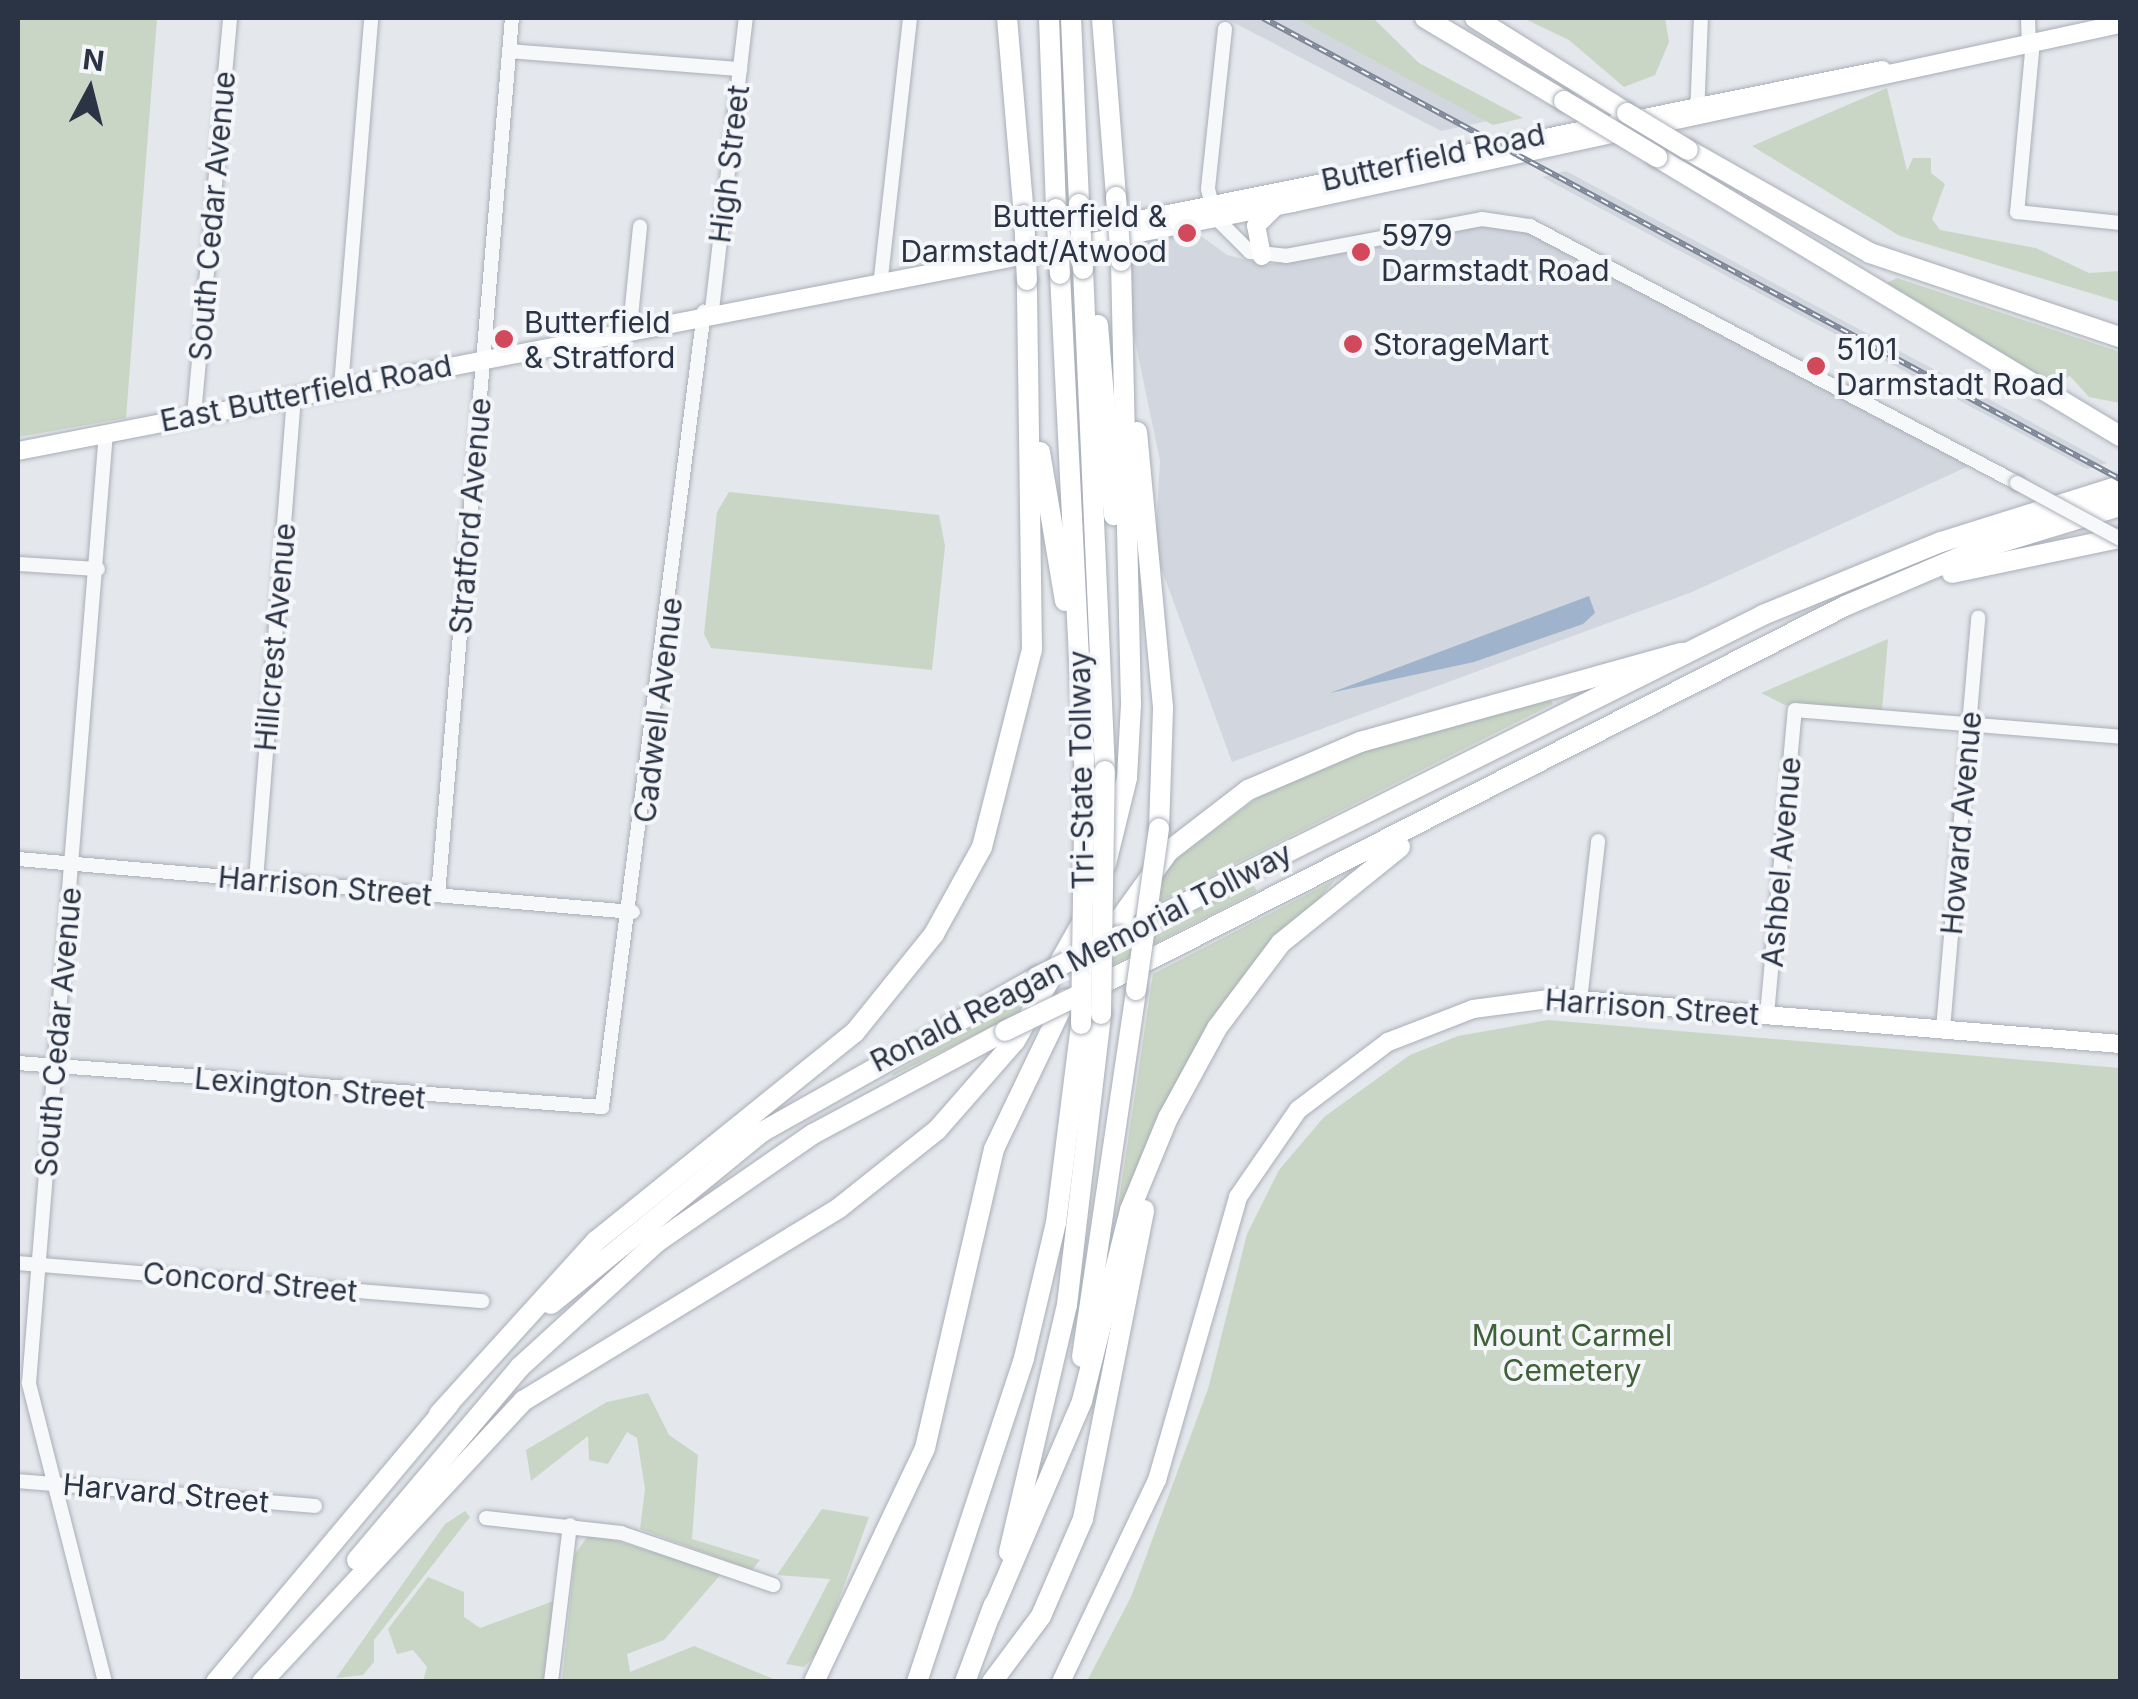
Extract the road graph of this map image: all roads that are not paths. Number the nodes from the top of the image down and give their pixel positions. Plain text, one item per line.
1 (230, 18) edge
2 (371, 18) edge
3 (512, 18) edge
4 (746, 18) edge
5 (910, 18) edge
6 (1007, 18) edge
7 (1048, 18) edge
8 (1072, 18) edge
9 (1102, 18) edge
10 (1425, 18) edge
11 (1475, 18) edge
12 (1702, 18) edge
13 (2028, 18) edge
14 (2120, 24) edge
15 (1225, 29) dead end
16 (2031, 41) junction
17 (509, 51) junction
18 (740, 69) junction
19 (1696, 110) junction
20 (1278, 206) junction
21 (1212, 211) junction
22 (2120, 223) edge
23 (640, 226) dead end
24 (1262, 256) junction
25 (1121, 260) junction
26 (1089, 267) junction
27 (881, 277) junction
28 (708, 311) junction
29 (630, 326) junction
30 (2120, 337) edge
31 (484, 357) junction
32 (340, 386) junction
33 (1030, 391) junction
34 (294, 395) junction
35 (194, 415) junction
36 (106, 433) junction
37 (2120, 436) edge
38 (18, 452) edge
39 (2120, 486) edge
40 (2120, 506) edge
41 (2120, 538) edge
42 (18, 564) edge
43 (98, 570) junction
44 (1845, 606) junction
45 (1978, 617) dead end
46 (1682, 653) junction
47 (1129, 666) junction
48 (1081, 676) junction
49 (1970, 724) junction
50 (2120, 737) edge
51 (1516, 774) junction
52 (1598, 841) dead end
53 (18, 859) edge
54 (72, 864) junction
55 (256, 880) junction
56 (438, 895) junction
57 (633, 912) junction
58 (1580, 1000) junction
59 (1767, 1015) junction
60 (1943, 1029) junction
61 (2120, 1043) edge
62 (18, 1063) edge
63 (56, 1067) junction
64 (1182, 1092) junction
65 (602, 1107) joint
66 (18, 1262) edge
67 (39, 1264) junction
68 (482, 1302) dead end
69 (439, 1414) junction
70 (1051, 1480) junction
71 (18, 1481) edge
72 (48, 1484) junction
73 (314, 1506) dead end
74 (486, 1518) dead end
75 (570, 1525) junction
76 (773, 1585) dead end
77 (990, 1616) junction
78 (965, 1679) edge
79 (105, 1682) edge
80 (216, 1682) edge
81 (260, 1682) edge
82 (551, 1682) edge
83 (814, 1682) edge
84 (917, 1682) edge
85 (992, 1682) edge
86 (1060, 1682) edge

1 - 35 street, South Cedar Avenue
2 - 32 street
3 - 17 street, Stratford Avenue
4 - 18 street, High Street
5 - 27 street
6 - 33 highway, bridge
7 - 48 highway, Tri-State Tollway, bridge
8 - 26 highway, Tri-State Tollway, bridge
9 - 25 highway, bridge
10 - 37 highway, bridge
11 - 30 highway, bridge
12 - 19 street
13 - 16 street
14 - 16 main road, Butterfield Road
15 - 21 street
16 - 19 main road, Butterfield Road
16 - 22 street
17 - 18 street
17 - 31 street, Stratford Avenue
18 - 28 street, High Street
19 - 20 main road, Butterfield Road
19 - 21 main road, Butterfield Road
20 - 21 main road, Butterfield Road
20 - 24 main road
21 - 24 street
21 - 27 main road, Butterfield Road
23 - 29 street
24 - 41 street, bridge
25 - 47 highway
25 - 70 highway, bridge
26 - 47 highway
26 - 77 highway, Tri-State Tollway, bridge
27 - 28 main road, Butterfield Road
28 - 29 main road, East Butterfield Road
28 - 57 street, Cadwell Avenue
29 - 31 main road, East Butterfield Road
31 - 32 main road, East Butterfield Road
31 - 56 street, Stratford Avenue
32 - 34 main road, East Butterfield Road
33 - 48 highway
33 - 69 highway
34 - 35 main road, East Butterfield Road
34 - 55 street, Hillcrest Avenue
35 - 36 main road, East Butterfield Road
36 - 38 main road, East Butterfield Road
36 - 43 street, South Cedar Avenue
39 - 46 highway, Ronald Reagan Memorial Tollway
40 - 44 highway, Ronald Reagan Memorial Tollway
41 - 44 highway
42 - 43 street
43 - 54 street, South Cedar Avenue
44 - 51 highway, Ronald Reagan Memorial Tollway
45 - 49 street, Howard Avenue
46 - 69 highway, Ronald Reagan Memorial Tollway, bridge
46 - 83 highway
47 - 81 highway
48 - 84 highway, Tri-State Tollway, bridge
49 - 50 street
49 - 59 street, Ashbel Avenue
49 - 60 street, Howard Avenue
51 - 64 highway
51 - 81 highway, Ronald Reagan Memorial Tollway, bridge
52 - 58 street
53 - 54 street, Harrison Street
54 - 55 street, Harrison Street
54 - 63 street, South Cedar Avenue
55 - 56 street, Harrison Street
56 - 57 street, Harrison Street
57 - 65 street, Cadwell Avenue
58 - 59 main road, Harrison Street
58 - 86 main road, Harrison Street
59 - 60 main road, Harrison Street
60 - 61 main road, Harrison Street
62 - 63 street, Lexington Street
63 - 65 street, Lexington Street
63 - 67 street, South Cedar Avenue
64 - 70 highway
64 - 85 highway
66 - 67 street, Concord Street
67 - 68 street, Concord Street
67 - 72 street, South Cedar Avenue
69 - 80 highway, Ronald Reagan Memorial Tollway
70 - 77 highway
71 - 72 street, Harvard Street
72 - 73 street, Harvard Street
72 - 79 street, South Cedar Avenue
74 - 75 street
75 - 76 street
75 - 82 street
77 - 78 highway, Tri-State Tollway

